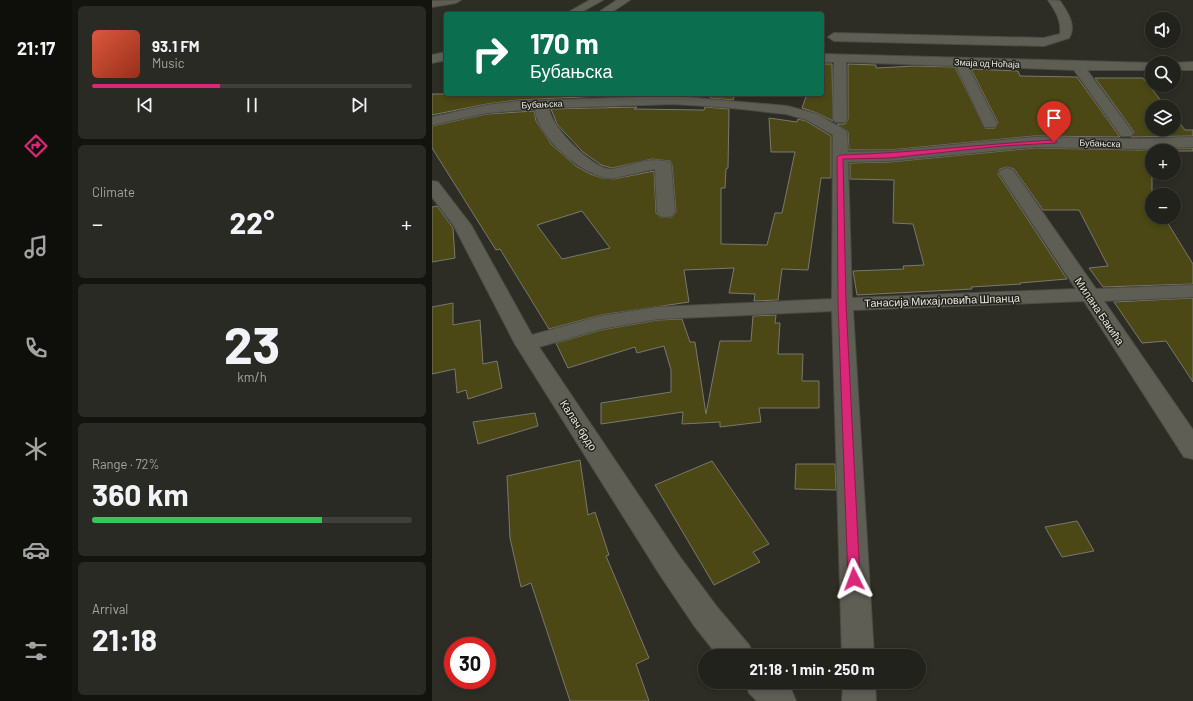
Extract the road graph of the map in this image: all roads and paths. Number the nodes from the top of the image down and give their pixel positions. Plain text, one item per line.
1 (456, 0) edge
2 (598, 0) edge
3 (625, 0) edge
4 (1053, 0) edge
5 (432, 4) edge
6 (574, 12) edge
7 (604, 12) edge
8 (834, 37) dead end
9 (444, 56) edge
10 (824, 58) edge
11 (432, 59) edge
12 (840, 59) junction
13 (960, 62) junction
14 (1078, 66) junction
15 (1145, 66) edge
16 (1181, 66) edge
17 (1193, 66) edge
18 (541, 104) junction
19 (432, 121) edge
20 (990, 124) dead end
21 (840, 126) junction
22 (1126, 133) dead end
23 (1193, 142) edge
24 (840, 157) junction
25 (1008, 173) dead end
26 (432, 186) edge
27 (666, 212) dead end
28 (1193, 291) edge
29 (1089, 295) junction
30 (842, 303) junction
31 (526, 344) junction
32 (1193, 450) edge
33 (732, 649) edge
34 (858, 649) edge
35 (768, 689) edge
36 (859, 689) edge
37 (779, 701) edge
38 (860, 701) edge

1 - 5 street
2 - 6 street
3 - 7 street
4 - 8 street
9 - 11 street
10 - 12 street, Змаја од Ноћаја
12 - 13 street, Змаја од Ноћаја
12 - 21 street
13 - 14 street, Змаја од Ноћаја
13 - 20 street
14 - 15 street, Змаја од Ноћаја
14 - 22 street
16 - 17 street
18 - 19 street, Бубањска
18 - 21 street, Бубањска
18 - 27 street
21 - 24 street
23 - 24 street, Бубањска
24 - 30 street
25 - 29 street, Милана Бакића
26 - 31 street, Калач брдо
28 - 29 street, Танасија Михајловића Шпанца
29 - 30 street, Танасија Михајловића Шпанца
29 - 32 street, Милана Бакића
30 - 31 street, Танасија Михајловића Шпанца
30 - 34 street
31 - 33 street, Калач брдо
35 - 37 street
36 - 38 street

